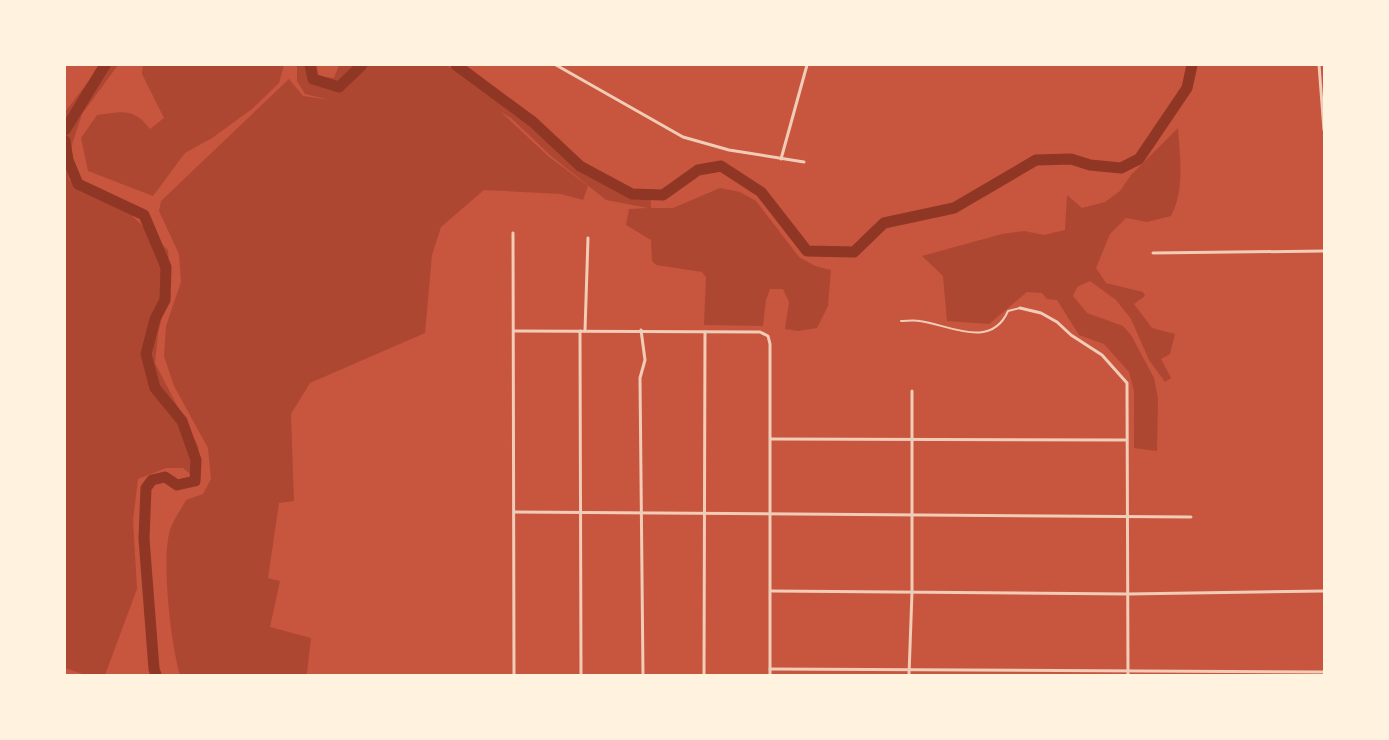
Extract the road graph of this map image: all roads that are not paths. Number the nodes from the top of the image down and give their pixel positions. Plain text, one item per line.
1 (556, 65) edge
2 (808, 65) edge
3 (1319, 65) edge
4 (1324, 130) edge
5 (780, 159) junction
6 (804, 162) dead end
7 (513, 232) dead end
8 (588, 238) dead end
9 (1324, 251) edge
10 (1153, 253) dead end
11 (1020, 308) joint
12 (900, 321) dead end
13 (641, 330) junction
14 (515, 331) junction
15 (580, 331) junction
16 (585, 331) junction
17 (705, 332) junction
18 (912, 391) dead end
19 (771, 439) junction
20 (912, 439) junction
21 (1126, 440) junction
22 (515, 512) junction
23 (580, 513) junction
24 (643, 514) junction
25 (704, 515) junction
26 (771, 515) junction
27 (912, 516) junction
28 (1128, 516) junction
29 (1190, 517) dead end
30 (772, 591) junction
31 (1324, 591) edge
32 (912, 592) junction
33 (1128, 594) junction
34 (770, 669) junction
35 (910, 670) junction
36 (1324, 672) edge
37 (1128, 673) edge
38 (514, 675) edge
39 (581, 675) edge
40 (643, 675) edge
41 (704, 675) edge
42 (770, 675) edge
43 (910, 675) edge

1 - 5 street
2 - 5 street
3 - 4 street
5 - 6 street
7 - 14 street
8 - 16 street
9 - 10 street
11 - 12 lane
11 - 21 street
13 - 16 street
13 - 17 street
13 - 24 street
14 - 15 street
14 - 22 street
15 - 16 street
15 - 23 street
17 - 19 street
17 - 25 street
18 - 20 street
19 - 20 street
19 - 26 street
20 - 21 street
20 - 27 street
21 - 28 street
22 - 23 street
22 - 38 street
23 - 24 street
23 - 39 street
24 - 25 street
24 - 40 street
25 - 26 street
25 - 41 street
26 - 27 street
26 - 30 street
27 - 28 street
27 - 32 street
28 - 29 street
28 - 33 street
30 - 32 street
30 - 34 street
31 - 33 street
32 - 33 street
32 - 35 street
33 - 37 street
34 - 35 street
34 - 42 street
35 - 37 street
35 - 43 street
36 - 37 street

